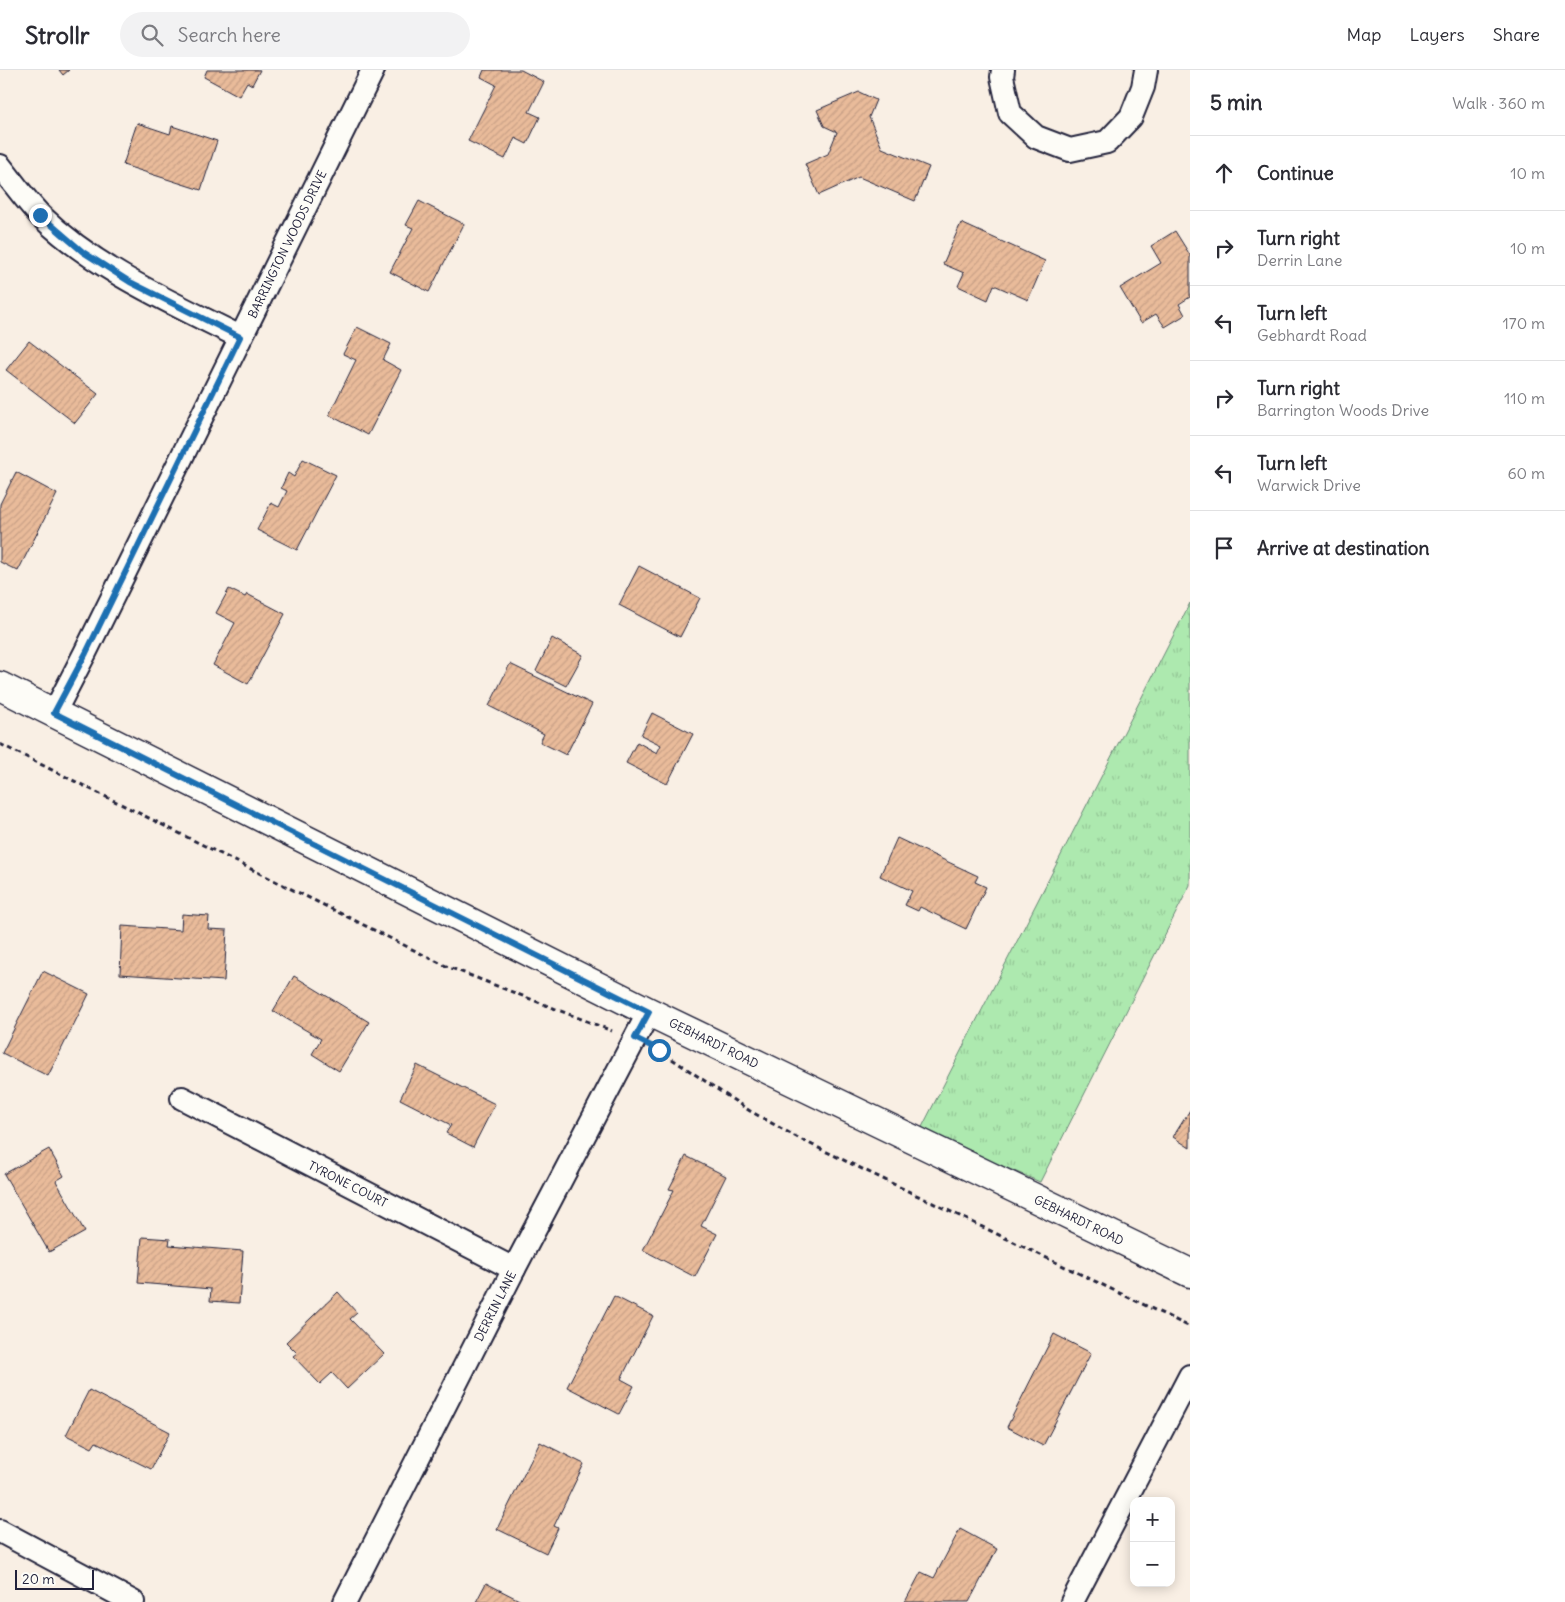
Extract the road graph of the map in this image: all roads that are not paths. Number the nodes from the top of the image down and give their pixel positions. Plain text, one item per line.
1 (373, 70) edge
2 (1003, 70) edge
3 (1146, 70) edge
4 (0, 166) edge
5 (240, 337) junction
6 (0, 686) edge
7 (54, 713) junction
8 (649, 1012) junction
9 (182, 1098) dead end
10 (514, 1269) junction
11 (1190, 1273) edge
12 (1190, 1376) edge
13 (0, 1531) edge
14 (133, 1602) edge
15 (345, 1602) edge
16 (1072, 1602) edge

1 - 5 street, BARRINGTON WOODS DRIVE
2 - 3 street
4 - 5 street
5 - 7 street, BARRINGTON WOODS DRIVE
6 - 7 street, GEBHARDT ROAD
7 - 8 street, GEBHARDT ROAD
8 - 10 street, DERRIN LANE
8 - 11 street, GEBHARDT ROAD
9 - 10 street, TYRONE COURT
10 - 15 street, DERRIN LANE
12 - 16 street
13 - 14 street

